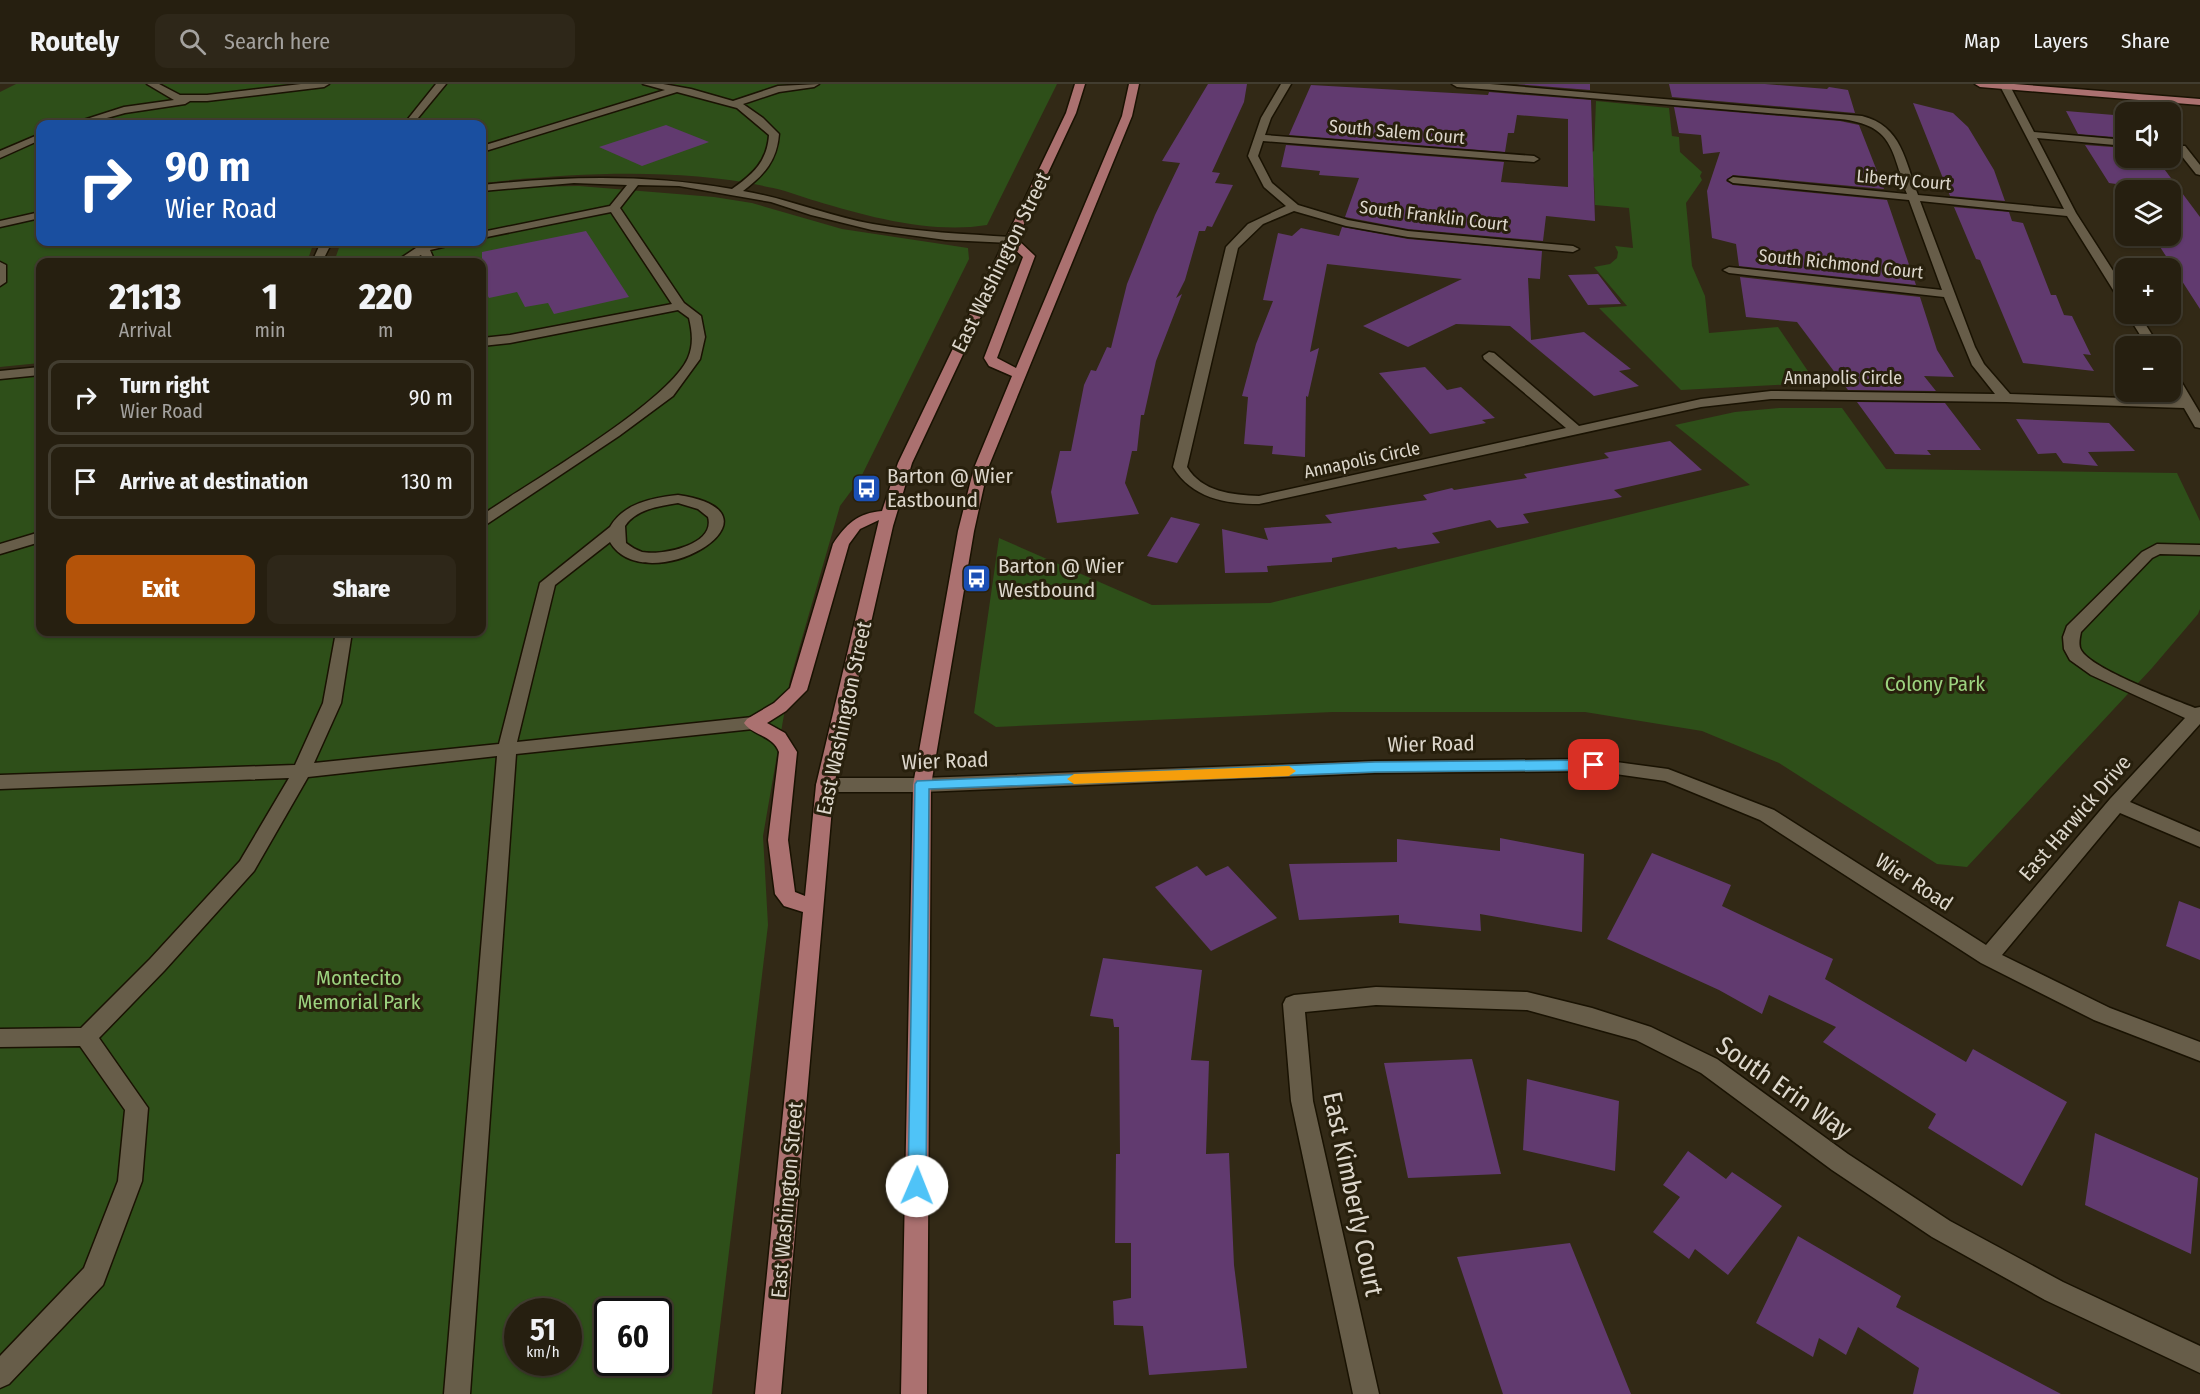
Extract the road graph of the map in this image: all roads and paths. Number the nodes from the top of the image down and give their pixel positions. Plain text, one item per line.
1 (152, 84) edge
2 (324, 84) edge
3 (441, 84) edge
4 (648, 84) edge
5 (814, 84) edge
6 (1080, 84) edge
7 (1143, 84) edge
8 (1286, 84) edge
9 (1457, 84) edge
10 (1980, 84) edge
11 (2004, 85) edge
12 (678, 89) junction
13 (1133, 91) edge
14 (207, 98) junction
15 (2200, 102) edge
16 (632, 103) junction
17 (733, 104) junction
18 (90, 120) edge
19 (411, 120) edge
20 (2031, 135) junction
21 (1259, 138) junction
22 (36, 139) edge
23 (486, 139) edge
24 (2115, 142) edge
25 (486, 148) edge
26 (2181, 148) edge
27 (2200, 150) edge
28 (2181, 153) edge
29 (0, 155) edge
30 (1534, 159) dead end
31 (2200, 172) edge
32 (1733, 180) dead end
33 (636, 181) junction
34 (486, 188) edge
35 (734, 192) junction
36 (1914, 198) junction
37 (1294, 207) junction
38 (614, 208) junction
39 (2072, 213) junction
40 (36, 216) edge
41 (0, 224) edge
42 (486, 234) edge
43 (1011, 240) junction
44 (433, 246) edge
45 (423, 248) junction
46 (1573, 249) dead end
47 (407, 258) edge
48 (428, 258) edge
49 (0, 265) edge
50 (1730, 270) dead end
51 (0, 282) edge
52 (2115, 283) edge
53 (1948, 294) junction
54 (680, 306) junction
55 (486, 339) edge
56 (1488, 356) dead end
57 (36, 371) edge
58 (1018, 374) junction
59 (0, 375) edge
60 (2181, 391) edge
61 (2006, 398) junction
62 (2189, 404) junction
63 (2200, 424) edge
64 (1576, 430) junction
65 (889, 515) junction
66 (486, 518) edge
67 (615, 530) junction
68 (36, 538) edge
69 (0, 549) edge
70 (2200, 550) edge
71 (343, 636) edge
72 (2198, 714) edge
73 (753, 723) junction
74 (507, 748) junction
75 (301, 771) junction
76 (0, 782) edge
77 (922, 784) junction
78 (825, 785) junction
79 (2117, 804) junction
80 (2200, 840) edge
81 (814, 904) junction
82 (1988, 957) junction
83 (1294, 1004) joint
84 (86, 1037) junction
85 (0, 1038) edge
86 (2200, 1052) edge
87 (2200, 1360) edge
88 (0, 1375) edge
89 (457, 1394) edge
90 (768, 1394) edge
91 (914, 1394) edge
92 (1366, 1394) edge

1 - 14 street
2 - 14 street
3 - 19 street
4 - 12 street
5 - 17 street
6 - 43 main road, East Washington Street
7 - 13 main road
8 - 21 street
9 - 36 street
10 - 11 main road
11 - 15 main road
11 - 20 street
12 - 16 street
12 - 17 street
13 - 58 main road
14 - 18 street
16 - 23 street
16 - 25 street
17 - 35 street
20 - 24 street
20 - 39 street
21 - 30 street, South Salem Court
21 - 37 street
22 - 29 street
26 - 27 street
28 - 31 street
32 - 36 street, Liberty Court
33 - 34 street
33 - 35 street
33 - 38 street
35 - 43 street
36 - 39 street, Liberty Court
36 - 53 street
37 - 46 street, South Franklin Court
37 - 64 street, Annapolis Circle
38 - 42 street
38 - 54 street
39 - 52 street
40 - 41 street
43 - 58 main road
43 - 65 main road, East Washington Street
44 - 45 street
45 - 47 street
45 - 48 street
49 - 51 street
50 - 53 street, South Richmond Court
53 - 61 street
54 - 55 street
54 - 66 street
56 - 64 street
57 - 59 street
58 - 77 main road
60 - 62 street
61 - 62 street, Annapolis Circle
61 - 64 street, Annapolis Circle
62 - 63 street
65 - 73 main road
65 - 78 main road, East Washington Street
67 - 67 street
67 - 74 street
68 - 69 street
70 - 72 street
71 - 75 street
72 - 79 street, East Harwick Drive
73 - 74 street
73 - 81 main road
74 - 75 street
74 - 89 street
75 - 76 street
75 - 84 street
77 - 78 street, Wier Road
77 - 82 street, Wier Road
77 - 91 main road
78 - 81 main road, East Washington Street
79 - 80 street
79 - 82 street, East Harwick Drive
81 - 90 main road, East Washington Street
82 - 86 street, Wier Road
83 - 87 street, South Erin Way
83 - 92 street, East Kimberly Court
84 - 85 street
84 - 88 street

